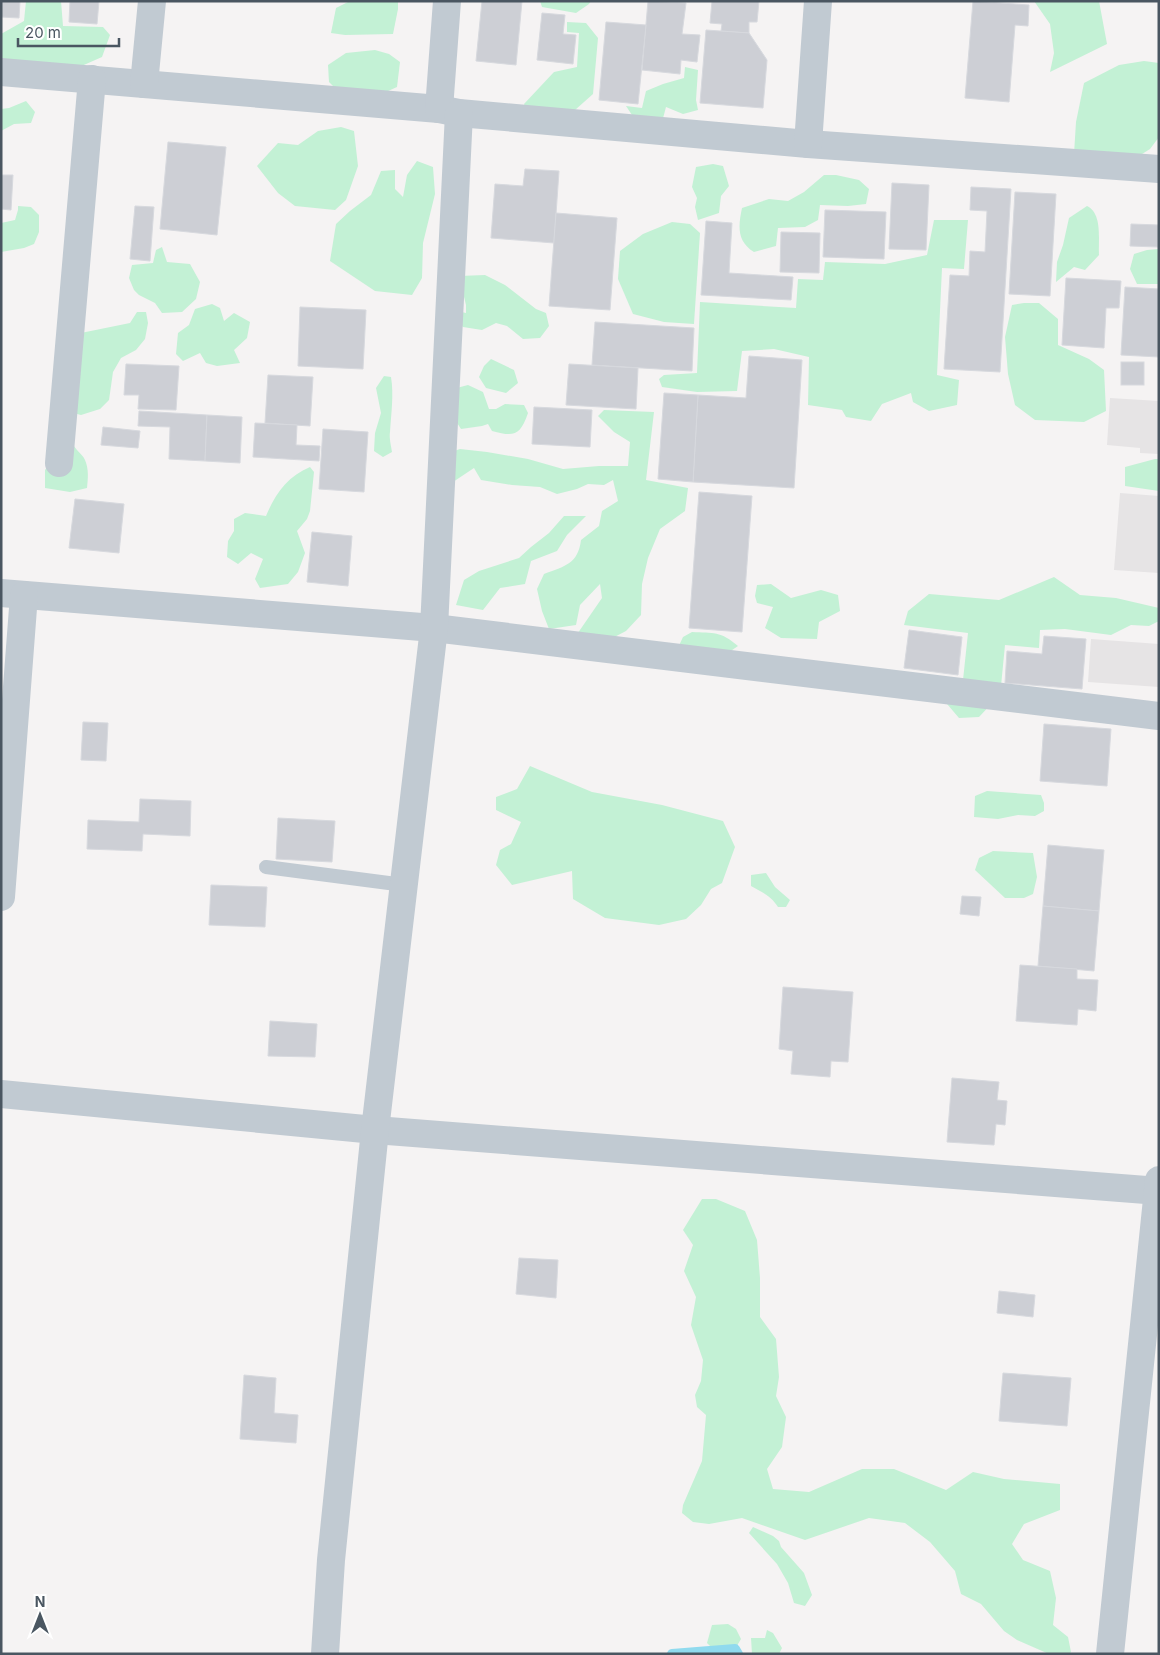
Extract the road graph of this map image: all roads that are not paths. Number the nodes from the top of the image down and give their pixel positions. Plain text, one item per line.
1 (152, 1) edge
2 (447, 1) edge
3 (818, 1) edge
4 (1, 72) edge
5 (92, 79) junction
6 (144, 84) junction
7 (449, 111) junction
8 (808, 144) junction
9 (1159, 169) edge
10 (59, 463) dead end
11 (13, 594) edge
12 (434, 628) junction
13 (1159, 716) edge
14 (266, 867) dead end
15 (404, 885) junction
16 (1, 897) edge
17 (1, 1094) edge
18 (375, 1130) junction
19 (1158, 1187) edge
20 (325, 1654) edge
21 (1110, 1654) edge

1 - 6 street
2 - 7 street
3 - 8 street
4 - 5 street
5 - 6 street
5 - 10 street
6 - 7 street
7 - 8 street
7 - 12 street
8 - 9 street
11 - 12 street
11 - 16 street
12 - 13 street
12 - 15 street
14 - 15 lane
15 - 18 street
17 - 18 street
18 - 19 street
18 - 20 street
19 - 21 street

